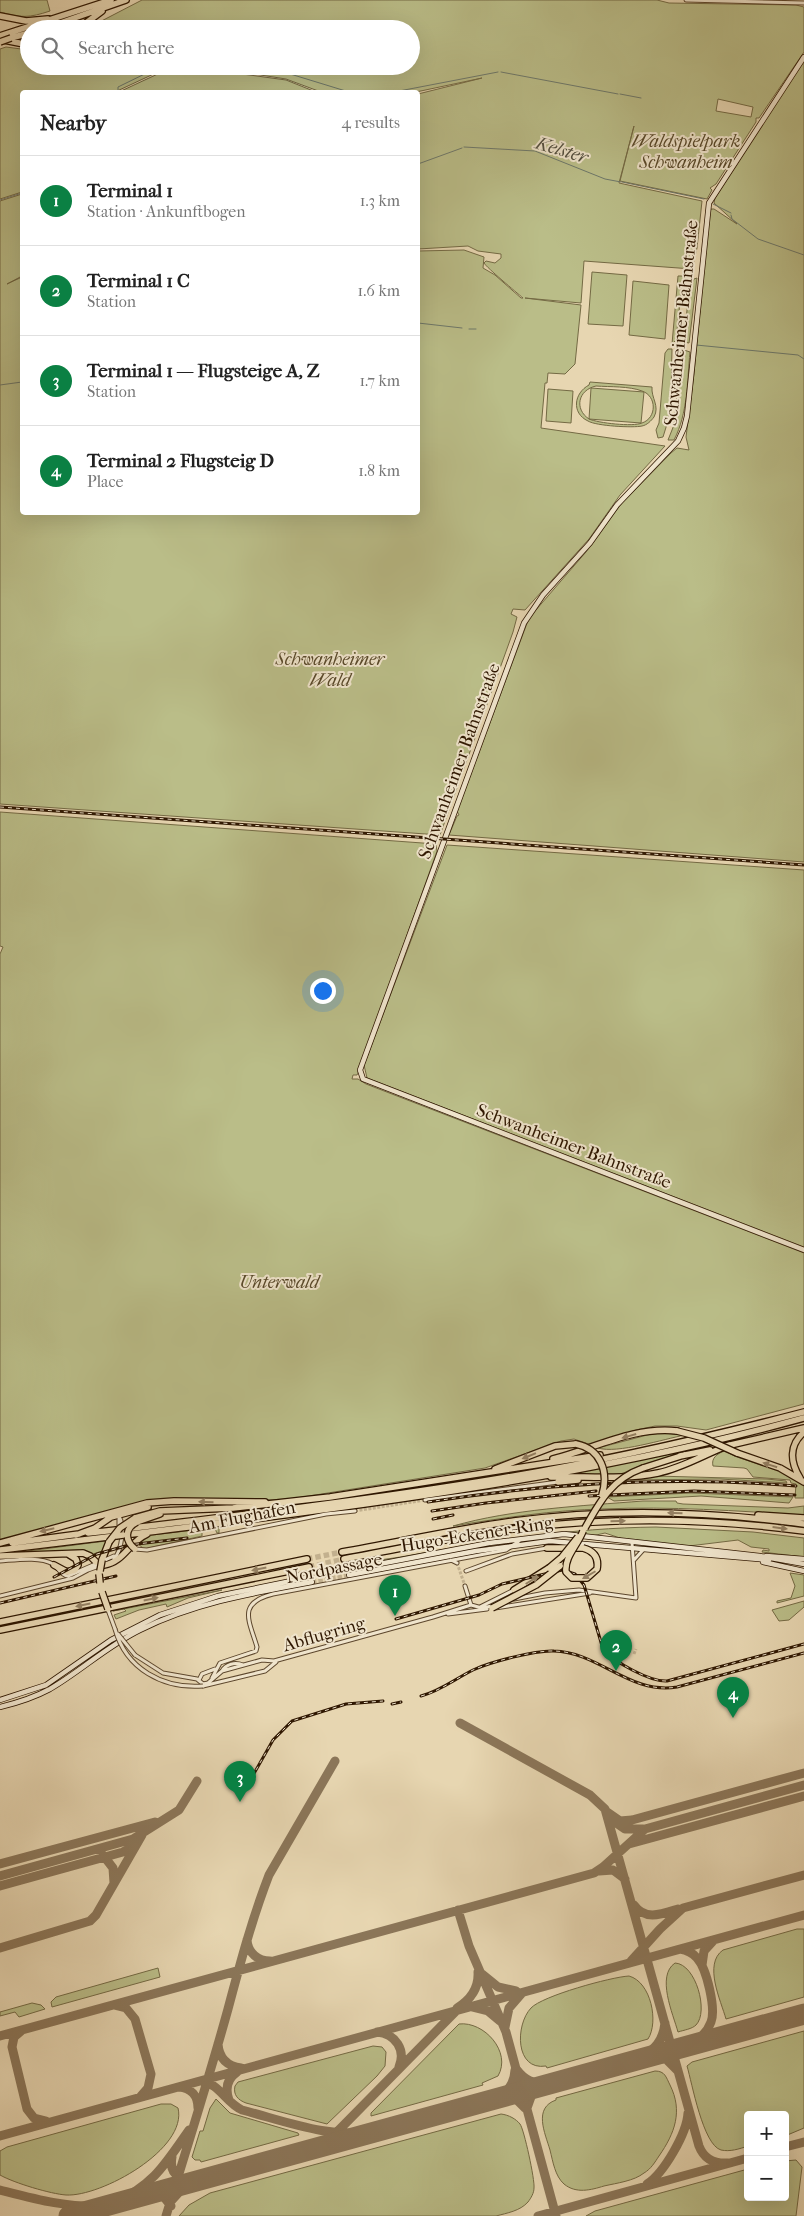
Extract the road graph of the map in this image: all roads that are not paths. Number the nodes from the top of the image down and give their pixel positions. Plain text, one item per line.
1 (112, 0) edge
2 (126, 0) edge
3 (686, 0) edge
4 (694, 0) edge
5 (734, 1) edge
6 (765, 1) edge
7 (804, 3) edge
8 (108, 7) junction
9 (77, 12) junction
10 (0, 16) edge
11 (54, 20) edge
12 (70, 20) edge
13 (90, 20) edge
14 (20, 32) edge
15 (20, 34) edge
16 (4, 37) edge
17 (0, 42) edge
18 (20, 42) edge
19 (804, 57) edge
20 (804, 1250) edge
21 (804, 1410) edge
22 (804, 1418) edge
23 (804, 1428) edge
24 (804, 1432) edge
25 (738, 1435) junction
26 (729, 1445) junction
27 (632, 1452) junction
28 (680, 1456) junction
29 (532, 1466) junction
30 (482, 1474) junction
31 (534, 1477) junction
32 (597, 1477) junction
33 (803, 1480) edge
34 (558, 1482) joint
35 (426, 1500) tunnel mouth
36 (290, 1502) junction
37 (598, 1504) junction
38 (198, 1510) junction
39 (356, 1511) tunnel mouth
40 (119, 1516) junction
41 (724, 1516) junction
42 (804, 1518) edge
43 (136, 1520) junction
44 (804, 1524) edge
45 (159, 1531) junction
46 (583, 1531) junction
47 (120, 1532) junction
48 (804, 1532) edge
49 (76, 1534) junction
50 (524, 1538) junction
51 (561, 1541) junction
52 (0, 1544) edge
53 (514, 1545) junction
54 (632, 1546) junction
55 (547, 1548) junction
56 (135, 1549) joint
57 (0, 1550) edge
58 (643, 1550) junction
59 (342, 1552) tunnel mouth
60 (64, 1554) junction
61 (0, 1556) edge
62 (759, 1558) junction
63 (307, 1559) tunnel mouth
64 (344, 1559) tunnel mouth
65 (804, 1559) edge
66 (445, 1560) junction
67 (566, 1560) junction
68 (0, 1561) edge
69 (100, 1562) junction
70 (457, 1563) dead end
71 (633, 1563) junction
72 (804, 1564) edge
73 (54, 1565) junction
74 (309, 1567) tunnel mouth
75 (466, 1571) dead end
76 (804, 1571) edge
77 (312, 1579) tunnel mouth
78 (466, 1588) tunnel mouth
79 (514, 1590) joint
80 (598, 1592) junction
81 (0, 1596) edge
82 (472, 1605) junction
83 (479, 1607) junction
84 (492, 1608) junction
85 (108, 1609) joint
86 (0, 1622) edge
87 (115, 1629) junction
88 (0, 1630) edge
89 (107, 1646) junction
90 (216, 1669) junction
91 (212, 1678) junction
92 (200, 1681) junction
93 (0, 1700) edge
94 (0, 1707) edge

1 - 9 highway
2 - 8 highway
3 - 4 street
4 - 5 street
5 - 6 street
6 - 7 street
8 - 12 highway
8 - 13 highway
9 - 10 highway
9 - 11 highway
14 - 16 highway
15 - 16 highway
16 - 17 highway, bridge
16 - 18 highway
19 - 20 street, Schwanheimer Bahnstraße
21 - 27 highway
22 - 25 highway
23 - 26 highway
24 - 33 highway
25 - 28 highway
25 - 31 highway
26 - 28 highway
26 - 32 highway
27 - 29 highway
27 - 47 highway
28 - 37 highway, bridge
29 - 30 highway
33 -> 29 highway, bridge
30 - 36 highway
37 -> 30 highway, bridge
31 - 32 highway
31 - 45 highway
32 - 34 highway
34 - 35 street
36 - 38 highway
36 -> 52 highway
37 - 46 highway, bridge
38 - 40 highway
38 - 43 highway
39 - 56 street, Am Flughafen
40 - 49 highway
40 - 69 street
40 - 73 street
41 - 42 highway
41 - 44 highway
41 -> 59 highway
43 - 56 highway, bridge
43 - 69 highway, bridge
45 - 47 highway
45 - 69 highway
46 - 67 highway, bridge
79 -> 46 highway, bridge
47 - 49 highway
47 - 57 highway
64 -> 48 highway
49 - 52 highway
50 - 53 street, Nordpassage
50 - 53 street, Hugo-Eckener-Ring
50 - 54 street, Hugo-Eckener-Ring
51 - 53 street, Hugo-Eckener-Ring
51 - 54 street, Hugo-Eckener-Ring
51 - 55 street
53 - 66 street, Nordpassage
54 - 58 street, Hugo-Eckener-Ring
54 - 62 street, Hugo-Eckener-Ring
54 - 71 street
55 -> 67 highway, bridge
55 - 75 street
58 - 62 street, Hugo-Eckener-Ring
58 - 71 street
60 - 61 highway
60 - 69 highway
60 - 73 highway
62 - 65 street, Hugo-Eckener-Ring
62 - 72 street, Hugo-Eckener-Ring
62 - 76 street, Hugo-Eckener-Ring
63 -> 86 highway
66 - 70 street
66 - 90 street, Nordpassage
67 - 84 highway, bridge
68 - 73 street
69 - 81 street
69 - 85 highway, bridge
71 - 80 street, Abflugring
88 -> 74 highway
77 - 89 street
78 - 82 street
79 - 83 street
80 - 83 street, Abflugring
80 - 84 street, Abflugring
82 - 83 street
82 - 91 street
84 - 87 street, Abflugring, bridge
85 - 87 street
87 - 92 street, bridge
89 - 93 street
89 - 94 street
90 - 91 street
90 - 92 street
91 - 92 street

